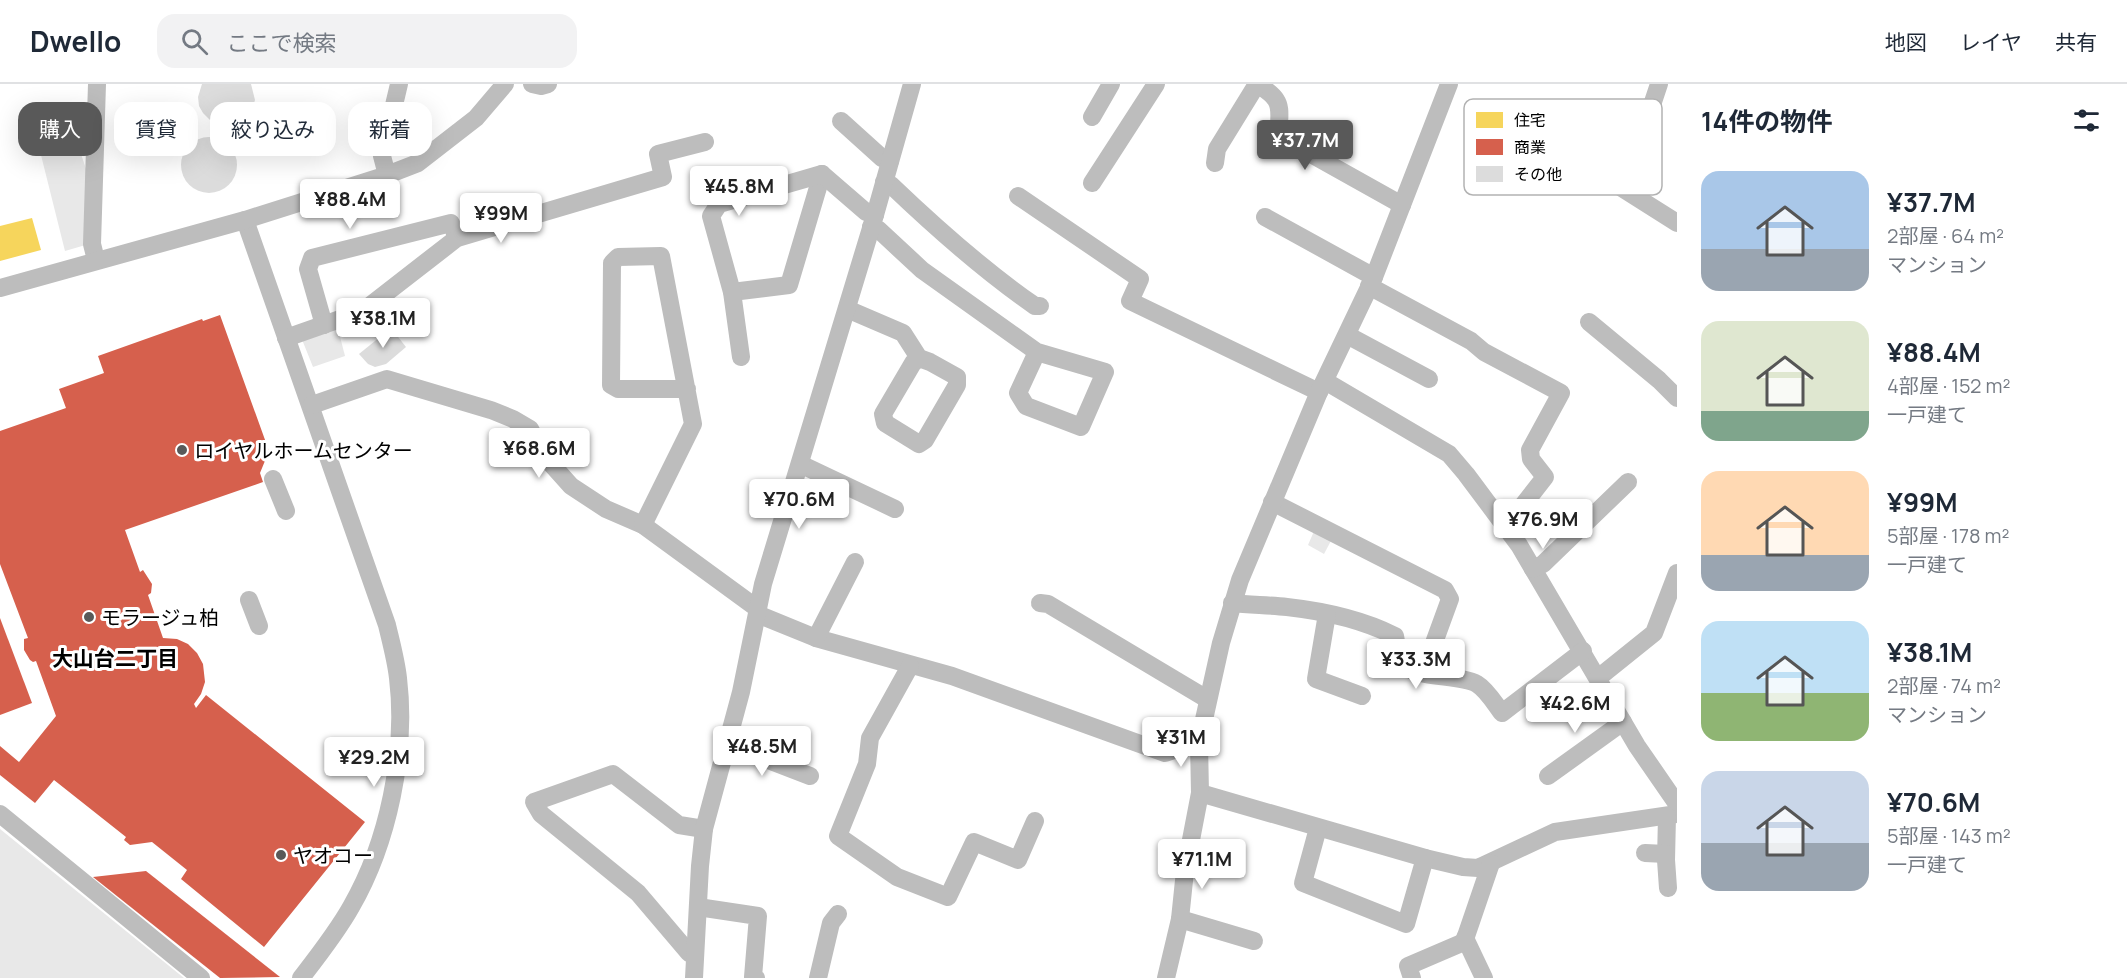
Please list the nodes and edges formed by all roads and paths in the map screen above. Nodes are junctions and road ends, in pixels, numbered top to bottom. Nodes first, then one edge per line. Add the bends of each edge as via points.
1 (97, 84) edge
2 (399, 84) edge
3 (505, 84) edge
4 (532, 84) edge
5 (548, 84) edge
6 (912, 84) edge
7 (1112, 84) edge
8 (1156, 84) edge
9 (1257, 84) edge
10 (1449, 84) edge
11 (1659, 84) edge
12 (1654, 99) edge
13 (1092, 117) dead end
14 (841, 121) dead end
15 (705, 142) dead end
16 (890, 161) junction
17 (1215, 163) dead end
18 (822, 174) junction
19 (387, 175) junction
20 (884, 182) junction
21 (1092, 183) dead end
22 (1633, 195) edge
23 (1018, 196) dead end
24 (1402, 205) junction
25 (1265, 217) dead end
26 (245, 220) junction
27 (873, 221) junction
28 (1677, 223) edge
29 (457, 238) junction
30 (96, 260) junction
31 (1371, 282) junction
32 (0, 288) edge
33 (732, 292) junction
34 (1040, 306) dead end
35 (847, 309) junction
36 (1589, 322) dead end
37 (324, 325) junction
38 (1347, 335) junction
39 (286, 338) junction
40 (1036, 352) junction
41 (741, 357) dead end
42 (919, 358) junction
43 (1429, 379) dead end
44 (1322, 386) junction
45 (687, 389) junction
46 (1677, 398) edge
47 (312, 405) junction
48 (800, 464) junction
49 (273, 479) dead end
50 (1628, 482) dead end
51 (1272, 502) junction
52 (895, 510) dead end
53 (286, 511) dead end
54 (643, 525) junction
55 (1506, 527) junction
56 (855, 562) dead end
57 (1533, 569) junction
58 (1675, 582) edge
59 (249, 600) dead end
60 (1040, 603) dead end
61 (1232, 603) junction
62 (758, 612) junction
63 (1327, 614) junction
64 (260, 626) dead end
65 (816, 638) junction
66 (1582, 651) junction
67 (910, 666) junction
68 (1423, 673) junction
69 (1598, 678) junction
70 (1362, 696) dead end
71 (1207, 699) junction
72 (1623, 722) junction
73 (1199, 742) junction
74 (726, 744) junction
75 (1165, 753) junction
76 (1199, 765) junction
77 (810, 776) dead end
78 (1548, 776) dead end
79 (1200, 793) junction
80 (1674, 811) edge
81 (0, 814) edge
82 (1035, 821) dead end
83 (1318, 828) junction
84 (704, 829) junction
85 (1645, 853) dead end
86 (1666, 854) junction
87 (1425, 858) junction
88 (1491, 863) junction
89 (1668, 888) dead end
90 (698, 907) junction
91 (838, 915) dead end
92 (1180, 919) junction
93 (1465, 938) junction
94 (1254, 941) dead end
95 (695, 954) junction
96 (201, 978) edge
97 (301, 978) edge
98 (694, 978) edge
99 (756, 978) edge
100 (818, 978) edge
101 (1166, 978) edge
102 (1412, 978) edge
103 (1484, 978) edge

1 - 30 street via 92,244
2 - 19 street via 382,156
3 - 19 street via 476,118 418,163
4 - 5 street
6 - 16 street
7 - 13 street
8 - 21 street
9 - 17 street via 1217,149
9 - 24 street via 1275,99 1284,139
10 - 24 street
11 - 12 street
14 - 16 street
15 - 29 street via 658,154 663,177
16 - 20 street
18 - 27 street
18 - 33 street via 789,285
18 - 33 street via 719,204 711,216
19 - 26 street
20 - 27 street
20 - 34 street via 1000,281
22 - 28 street
23 - 44 street via 1140,279 1130,301
24 - 31 street
25 - 31 street
26 - 30 street
26 - 39 street
27 - 35 street
27 - 40 street via 922,270
29 - 37 street via 363,311
29 - 37 street via 451,222 312,258 308,269
30 - 32 street
31 - 38 street
31 - 55 street via 1472,341 1484,352 1561,393 1530,450 1531,459 1545,477
33 - 41 street
35 - 42 street via 903,333
35 - 48 street
36 - 46 street
37 - 39 street
38 - 43 street
38 - 44 street
39 - 47 street
40 - 40 street via 1105,372 1081,427 1026,406 1018,393
42 - 42 street via 957,377 957,385 919,444 885,423 883,414
44 - 51 street
44 - 55 street via 1449,454
45 - 45 street via 661,256 618,257 612,263 611,385
45 - 54 street via 693,424
47 - 54 street via 387,379 491,410 530,429 545,457 571,486 606,509
47 - 97 street via 387,625 398,679 399,724 387,818 372,865 351,909
48 - 52 street
48 - 62 street
49 - 53 street
50 - 57 street
51 - 61 street
51 - 68 street via 1445,590 1450,599
54 - 62 street
55 - 57 street
56 - 65 street
57 - 66 street
58 - 69 street via 1654,633
59 - 64 street
60 - 71 street via 1048,604
61 - 63 street
61 - 71 street
62 - 65 street
62 - 74 street
63 - 68 street via 1395,636 1400,662 1405,668
63 - 70 street via 1316,679
65 - 67 street
66 - 68 street via 1502,713 1478,685 1458,677
66 - 69 street
67 - 75 street via 982,686
67 - 82 street via 870,738 867,764 838,836 897,877 948,897 974,842 1018,860
69 - 72 street
71 - 73 street
72 - 78 street
72 - 80 street
73 - 75 street
73 - 76 street
74 - 77 street
74 - 84 street
75 - 76 street
76 - 79 street
79 - 83 street
79 - 92 street
80 - 86 street
80 - 88 street via 1555,832
81 - 96 street
83 - 87 street
83 - 87 street via 1303,883 1406,924
84 - 90 street
84 - 95 street via 679,825 613,774 534,802 541,814 638,893 689,953
85 - 86 street
86 - 89 street
87 - 88 street via 1463,867 1478,868
88 - 93 street
90 - 95 street
90 - 99 street via 758,916 753,977
91 - 100 street via 831,923
92 - 94 street
92 - 101 street
93 - 102 street via 1464,942 1408,966
93 - 103 street
95 - 98 street

